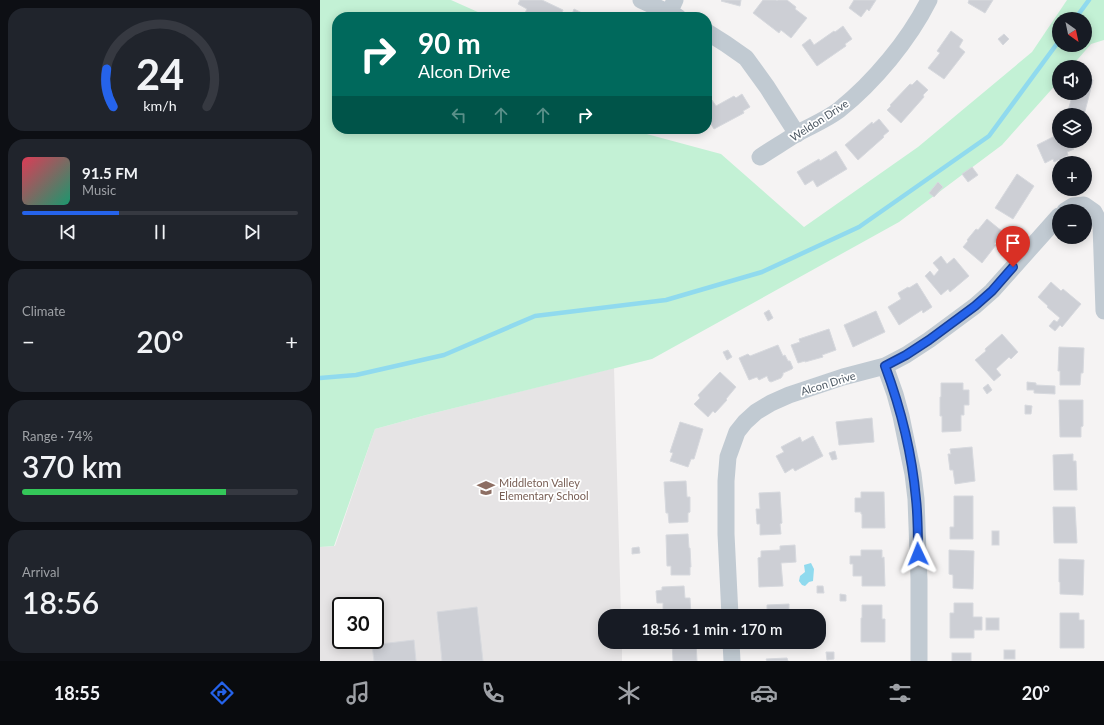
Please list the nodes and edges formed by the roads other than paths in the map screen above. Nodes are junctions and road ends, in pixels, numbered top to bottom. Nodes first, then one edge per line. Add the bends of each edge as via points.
1 (641, 0) edge
2 (930, 0) edge
3 (674, 10) edge
4 (712, 35) edge
5 (797, 134) junction
6 (760, 157) dead end
7 (1092, 211) edge
8 (1052, 224) edge
9 (1104, 311) edge
10 (885, 366) junction
11 (730, 609) edge
12 (731, 649) edge
13 (732, 661) edge
14 (919, 661) edge

1 - 3 street
2 - 5 street, Weldon Drive via 908,35 870,82 838,110
4 - 5 street via 746,58
5 - 6 street, Weldon Drive
7 - 9 street via 1101,225
8 - 10 street, Alcon Drive via 992,291 975,306 929,340
10 - 11 street, Alcon Drive via 843,377 771,403 756,412 737,432 728,457 726,481
10 - 14 street via 901,416 916,499
12 - 13 street

